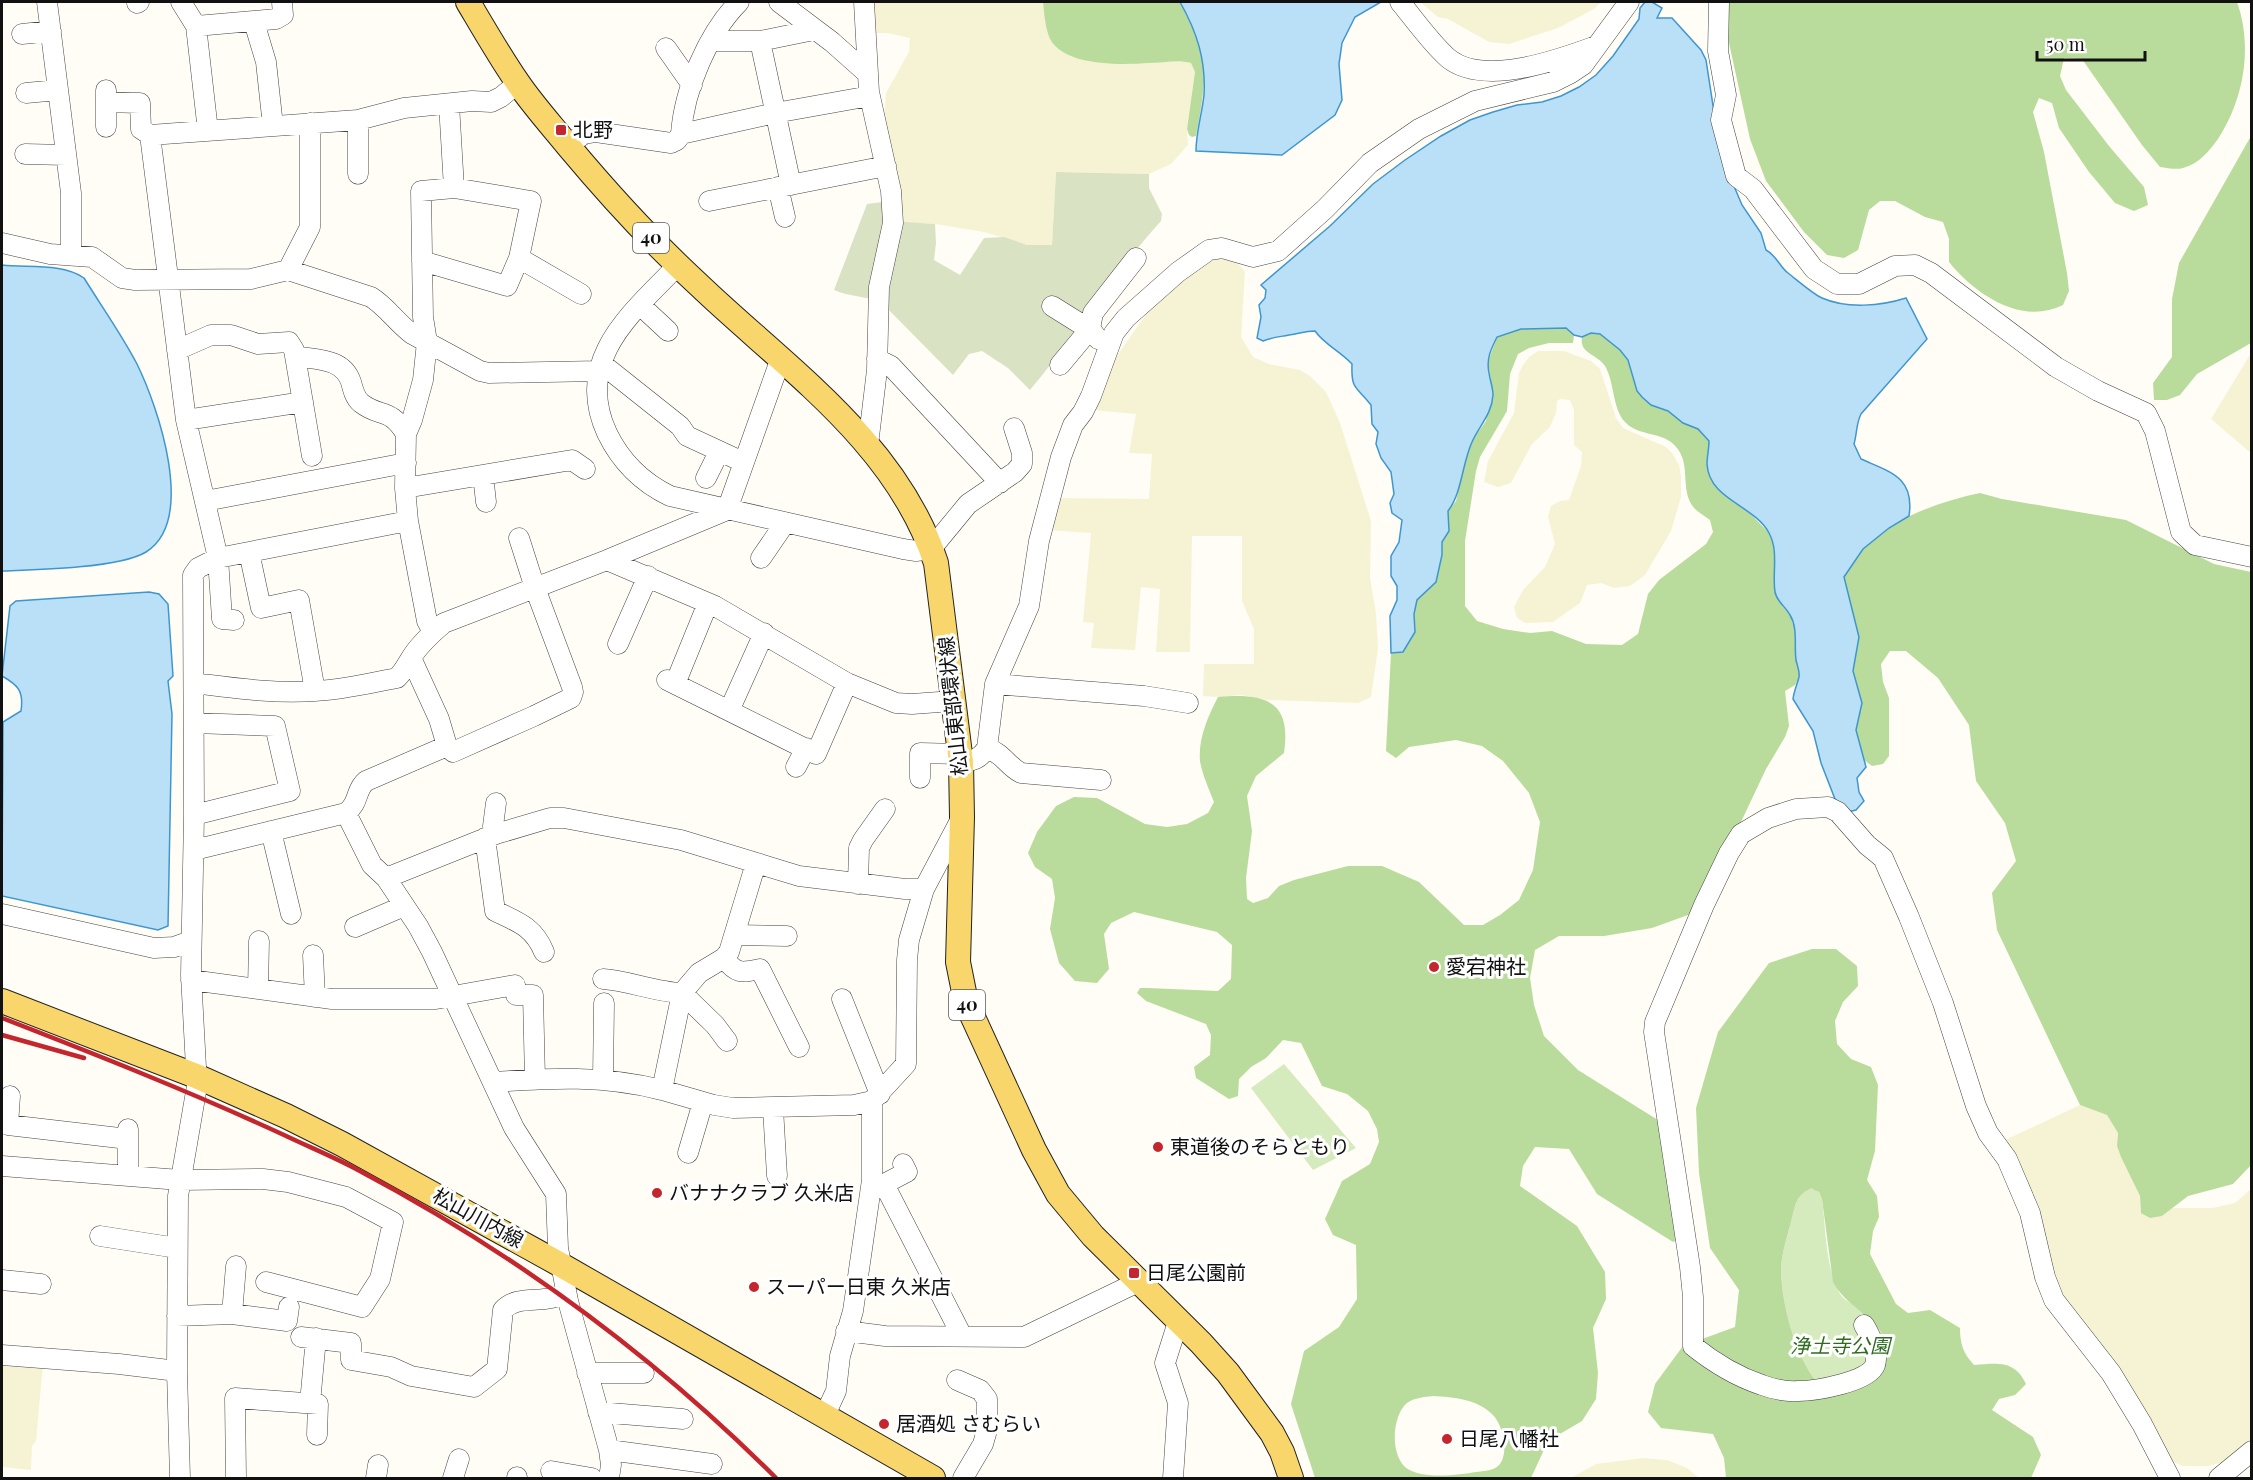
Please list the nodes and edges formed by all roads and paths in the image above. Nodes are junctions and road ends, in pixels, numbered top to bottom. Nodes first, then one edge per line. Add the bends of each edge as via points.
1 (47, 2) edge
2 (181, 2) edge
3 (282, 2) edge
4 (468, 2) edge
5 (779, 2) edge
6 (864, 2) edge
7 (1400, 2) edge
8 (1629, 2) edge
9 (1719, 2) edge
10 (734, 4) edge
11 (254, 22) junction
12 (196, 26) junction
13 (814, 30) junction
14 (51, 31) junction
15 (22, 34) dead end
16 (711, 41) junction
17 (760, 41) junction
18 (1596, 46) junction
19 (666, 48) dead end
20 (868, 74) junction
21 (518, 83) junction
22 (692, 85) junction
23 (58, 90) junction
24 (26, 93) dead end
25 (870, 96) junction
26 (449, 104) junction
27 (775, 113) junction
28 (358, 120) junction
29 (310, 123) junction
30 (273, 126) junction
31 (106, 127) dead end
32 (208, 131) junction
33 (681, 134) junction
34 (150, 135) junction
35 (568, 145) junction
36 (25, 154) dead end
37 (66, 155) junction
38 (886, 166) junction
39 (358, 174) dead end
40 (784, 186) junction
41 (454, 188) junction
42 (709, 201) dead end
43 (785, 217) dead end
44 (2, 243) edge
45 (71, 255) junction
46 (519, 258) junction
47 (1136, 258) dead end
48 (422, 261) junction
49 (678, 265) junction
50 (288, 270) junction
51 (168, 280) junction
52 (580, 294) dead end
53 (640, 305) junction
54 (1052, 306) dead end
55 (1090, 329) junction
56 (668, 331) dead end
57 (428, 342) junction
58 (177, 350) junction
59 (1108, 353) junction
60 (295, 356) junction
61 (781, 358) junction
62 (878, 359) junction
63 (1060, 365) dead end
64 (601, 368) junction
65 (303, 402) junction
66 (186, 420) junction
67 (1014, 428) dead end
68 (406, 434) junction
69 (868, 446) junction
70 (719, 452) junction
71 (312, 456) dead end
72 (743, 462) junction
73 (406, 463) junction
74 (585, 469) dead end
75 (483, 475) junction
76 (706, 478) dead end
77 (1000, 483) junction
78 (405, 488) junction
79 (205, 501) junction
80 (486, 502) dead end
81 (727, 510) junction
82 (408, 521) junction
83 (785, 523) junction
84 (519, 538) dead end
85 (931, 549) junction
86 (249, 552) junction
87 (2252, 556) edge
88 (218, 558) junction
89 (761, 558) dead end
90 (607, 560) junction
91 (648, 576) junction
92 (535, 588) junction
93 (708, 603) junction
94 (234, 620) dead end
95 (433, 632) junction
96 (764, 633) junction
97 (618, 644) dead end
98 (411, 658) junction
99 (194, 683) junction
100 (847, 683) junction
101 (995, 684) junction
102 (315, 691) junction
103 (953, 700) junction
104 (1188, 703) dead end
105 (729, 711) junction
106 (195, 723) junction
107 (447, 746) junction
108 (806, 748) junction
109 (987, 748) junction
110 (960, 758) junction
111 (796, 766) dead end
112 (920, 778) dead end
113 (1101, 780) dead end
114 (496, 803) dead end
115 (885, 809) dead end
116 (346, 813) junction
117 (194, 815) junction
118 (962, 817) junction
119 (271, 831) junction
120 (490, 836) junction
121 (194, 850) junction
122 (756, 863) junction
123 (386, 878) junction
124 (858, 884) junction
125 (924, 889) junction
126 (404, 906) junction
127 (2, 914) edge
128 (291, 914) dead end
129 (355, 927) dead end
130 (734, 935) junction
131 (787, 936) dead end
132 (191, 941) junction
133 (259, 941) dead end
134 (544, 952) dead end
135 (313, 955) dead end
136 (724, 958) junction
137 (603, 979) dead end
138 (191, 980) junction
139 (258, 989) junction
140 (682, 993) junction
141 (315, 997) junction
142 (454, 997) junction
143 (842, 999) dead end
144 (2, 1001) edge
145 (604, 1003) dead end
146 (727, 1041) dead end
147 (799, 1047) dead end
148 (196, 1076) junction
149 (535, 1079) junction
150 (603, 1079) junction
151 (493, 1082) junction
152 (663, 1090) junction
153 (10, 1096) dead end
154 (876, 1098) junction
155 (703, 1102) junction
156 (773, 1108) junction
157 (688, 1153) dead end
158 (903, 1164) dead end
159 (2, 1166) edge
160 (128, 1176) junction
161 (777, 1176) dead end
162 (180, 1180) junction
163 (878, 1185) junction
164 (100, 1236) dead end
165 (177, 1248) junction
166 (561, 1265) junction
167 (236, 1266) dead end
168 (2, 1280) edge
169 (266, 1281) dead end
170 (1138, 1282) junction
171 (41, 1284) dead end
172 (566, 1291) junction
173 (289, 1307) dead end
174 (232, 1314) junction
175 (177, 1316) junction
176 (1178, 1322) junction
177 (1864, 1325) dead end
178 (846, 1331) junction
179 (962, 1336) junction
180 (2, 1355) edge
181 (177, 1371) junction
182 (587, 1373) junction
183 (644, 1373) dead end
184 (957, 1380) dead end
185 (310, 1403) junction
186 (598, 1412) junction
187 (824, 1417) junction
188 (683, 1419) dead end
189 (317, 1435) dead end
190 (609, 1450) junction
191 (2252, 1451) edge
192 (459, 1459) dead end
193 (712, 1464) dead end
194 (551, 1471) dead end
195 (180, 1479) edge
196 (236, 1479) edge
197 (453, 1479) edge
198 (592, 1479) edge
199 (609, 1479) edge
200 (933, 1479) edge
201 (963, 1479) edge
202 (1173, 1479) edge
203 (1291, 1479) edge
204 (2170, 1479) edge
205 (2220, 1479) edge

1 - 14 street
2 - 12 street
3 - 11 street via 283,15
4 - 21 main road, 松山東部環状線 / 40
5 - 13 street
6 - 20 street
7 - 18 street via 1449,58 1473,69 1488,71 1554,61
8 - 18 street
9 - 87 street via 1718,51 1726,95 1721,120 1736,176 1753,189 1814,269 1837,284 1859,284 1895,266 1915,265 2056,368 2146,413 2155,430 2181,532 2195,545
10 - 16 street
11 - 12 street
11 - 30 street via 266,62
12 - 32 street
13 - 17 street
13 - 20 street
14 - 15 street
14 - 23 street
16 - 17 street
16 - 22 street
17 - 27 street
18 - 59 street via 1583,65 1553,82 1475,101 1393,146 1278,251 1253,257 1222,248 1195,258 1126,318 1114,333
19 - 22 street
20 - 25 street
21 - 26 street via 491,102
21 - 35 main road, 松山東部環状線 / 40
22 - 33 street
23 - 24 street
23 - 37 street
25 - 27 street
25 - 38 street
26 - 28 street via 404,108
26 - 41 street
27 - 33 street
27 - 40 street
28 - 29 street
28 - 39 street
29 - 30 street
29 - 50 street via 310,227
30 - 32 street
31 - 34 street via 106,96 140,103 141,129
32 - 34 street
33 - 35 street via 671,143 662,143 596,132 584,134
34 - 51 street
35 - 49 main road, 松山東部環状線 / 40
36 - 37 street
37 - 45 street
38 - 40 street
38 - 62 street via 894,223 879,287
40 - 42 street
40 - 43 street
41 - 46 street via 531,201
41 - 48 street via 422,191
44 - 45 street
45 - 51 street via 92,256 122,278
46 - 48 street via 507,286
46 - 52 street
47 - 55 street via 1093,313
48 - 57 street via 423,317
49 - 53 street
49 - 61 main road, 松山東部環状線 / 40
50 - 51 street via 251,279
50 - 57 street via 371,297 405,329
51 - 58 street
53 - 56 street
53 - 64 street via 611,340
54 - 55 street
55 - 59 street
55 - 63 street
57 - 64 street via 489,373
57 - 68 street via 423,380
58 - 60 street via 211,336 231,334 258,344 289,342
58 - 66 street
59 - 101 street via 1061,457 1039,542 1029,606
60 - 65 street
60 - 68 street via 342,367 358,400 391,415
61 - 69 main road, 松山東部環状線 / 40
61 - 72 street
62 - 69 street
62 - 77 street via 891,366
64 - 70 street via 680,426 687,436
64 - 81 street via 597,403 603,424 622,459 638,477 670,496
65 - 66 street
65 - 71 street
66 - 79 street
67 - 77 street via 1022,464
68 - 73 street
69 - 85 main road, 松山東部環状線 / 40 via 909,502
70 - 72 street
70 - 76 street
72 - 81 street
73 - 78 street
73 - 79 street
74 - 75 street via 572,460
75 - 78 street
75 - 80 street
77 - 85 street via 968,504
78 - 82 street
79 - 88 street
81 - 83 street
81 - 90 street
82 - 86 street
82 - 95 street via 427,621
83 - 85 street via 903,549
83 - 89 street
84 - 92 street
85 - 103 main road, 松山東部環状線 / 40 via 940,585
86 - 88 street
86 - 102 street via 261,608 299,600
88 - 94 street via 222,619
88 - 99 street via 193,575
90 - 91 street
90 - 92 street
91 - 93 street
91 - 97 street
92 - 95 street via 444,623
92 - 107 street via 572,687 570,698 453,752
93 - 96 street
93 - 105 street via 671,682
95 - 98 street
96 - 100 street
96 - 105 street
98 - 102 street via 397,678
98 - 107 street
99 - 102 street via 272,692
99 - 106 street
100 - 103 street via 896,703
100 - 108 street via 816,753
101 - 104 street
101 - 109 street
103 - 110 main road, 松山東部環状線 / 40
105 - 108 street
106 - 117 street
106 - 117 street via 275,726 291,790
107 - 116 street via 366,781
108 - 111 street
109 - 110 street via 973,761
109 - 113 street via 998,752 1011,768 1021,773
110 - 112 street via 920,753
110 - 118 main road, 松山東部環状線 / 40
114 - 120 street
115 - 124 street via 859,848
116 - 119 street
116 - 123 street via 372,865
117 - 121 street
118 - 125 street
118 - 170 main road, 松山東部環状線 / 40 via 958,962 966,1002 1058,1194
119 - 121 street
119 - 128 street
120 - 122 street via 550,818 579,819 681,840
120 - 123 street
120 - 134 street via 495,911 524,925 538,938
121 - 132 street
122 - 124 street via 799,876
122 - 130 street
123 - 126 street
124 - 125 street
125 - 154 street via 909,940 906,1064
126 - 129 street
126 - 142 street
127 - 132 street via 154,948
130 - 131 street
130 - 136 street
132 - 138 street
133 - 139 street
135 - 141 street
136 - 140 street via 699,973
136 - 147 street via 732,969 760,969
137 - 140 street
138 - 139 street
138 - 148 street
139 - 141 street
140 - 146 street
140 - 152 street
141 - 142 street
142 - 149 street via 515,985 516,995 533,995
142 - 151 street
143 - 154 street
144 - 148 main road, 松山川内線
145 - 150 street
148 - 162 street
148 - 166 main road, 松山川内線 via 342,1144
149 - 150 street
149 - 151 street
150 - 152 street
151 - 166 street via 514,1128 556,1194
152 - 155 street
153 - 160 street via 8,1125 128,1134
154 - 156 street via 854,1105
154 - 163 street
155 - 156 street via 733,1108
155 - 157 street
156 - 161 street
158 - 163 street via 907,1172
159 - 160 street
160 - 162 street
162 - 165 street
162 - 169 street via 288,1182 346,1197 393,1222 380,1279 362,1307
163 - 178 street
163 - 179 street
164 - 165 street
165 - 175 street
166 - 172 street
166 - 187 main road, 松山川内線
167 - 174 street
168 - 171 street
170 - 176 main road, 松山東部環状線 / 40
170 - 179 street via 1024,1337
172 - 182 street
172 - 185 street via 553,1298 517,1301 503,1310 497,1369 474,1387 351,1360 351,1343 308,1338
173 - 174 street via 288,1321
174 - 175 street
175 - 181 street
176 - 202 street via 1165,1363 1178,1403
176 - 203 main road, 松山東部環状線 / 40 via 1201,1343 1254,1407 1277,1443
177 - 204 street via 1876,1356 1869,1373 1856,1380 1799,1392 1762,1386 1693,1346 1690,1267 1654,1032 1704,905 1741,834 1768,818 1817,806 1838,812 1883,858 1943,1003 1976,1106 1988,1133 2007,1159 2030,1213 2054,1300 2111,1373
178 - 179 street via 885,1336
178 - 187 street via 836,1391
180 - 181 street
181 - 195 street
182 - 183 street
182 - 186 street
184 - 201 street via 980,1390 988,1406 984,1444
185 - 189 street via 318,1404
185 - 196 street via 235,1398
186 - 188 street
186 - 190 street
187 - 200 main road, 松山川内線
190 - 193 street
190 - 199 street
191 - 205 street
192 - 197 street
194 - 198 street

